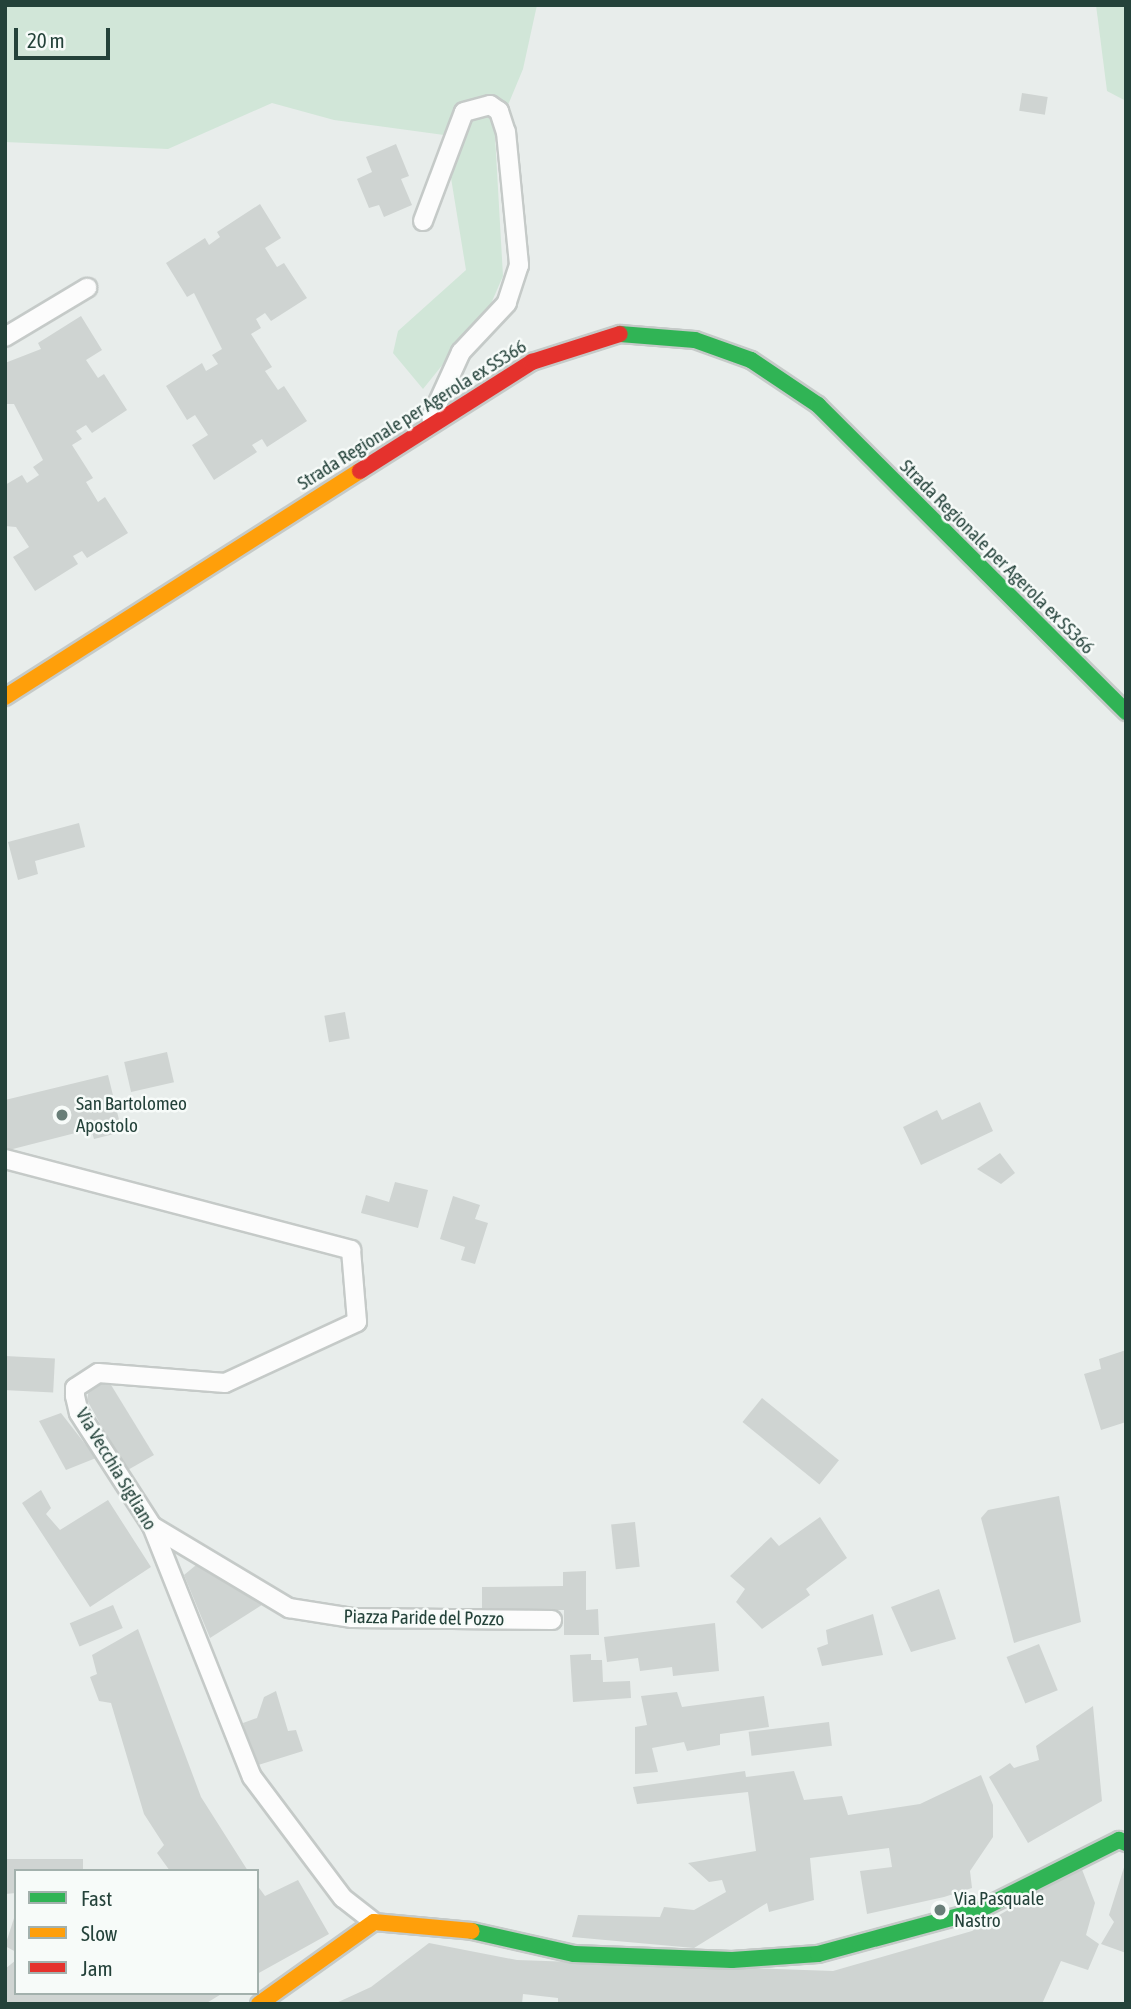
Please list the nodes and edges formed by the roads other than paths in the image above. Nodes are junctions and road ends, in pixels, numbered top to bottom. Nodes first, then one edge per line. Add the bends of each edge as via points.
1 (423, 222) dead end
2 (87, 288) dead end
3 (5, 337) edge
4 (425, 430) junction
5 (5, 697) edge
6 (1126, 712) edge
7 (5, 1159) edge
8 (152, 1526) junction
9 (552, 1620) dead end
10 (1126, 1843) edge
11 (374, 1922) junction
12 (259, 2004) edge

1 - 4 lane via 464,112 490,105 499,111 506,132 519,265 507,303 461,352
2 - 3 lane
4 - 5 main road, Strada Regionale per Agerola ex SS366
4 - 6 main road, Strada Regionale per Agerola ex SS366 via 532,362 618,334 695,340 751,360 818,405
7 - 8 lane, Via Vecchia Sigliano via 351,1250 357,1322 225,1383 98,1373 75,1388 79,1413
8 - 9 lane, Piazza Paride del Pozzo via 289,1608 352,1618
8 - 11 lane, Via Vecchia Sigliano via 252,1777 343,1898
10 - 11 main road via 1119,1840 977,1911 818,1954 732,1961 574,1954 456,1928
11 - 12 main road

